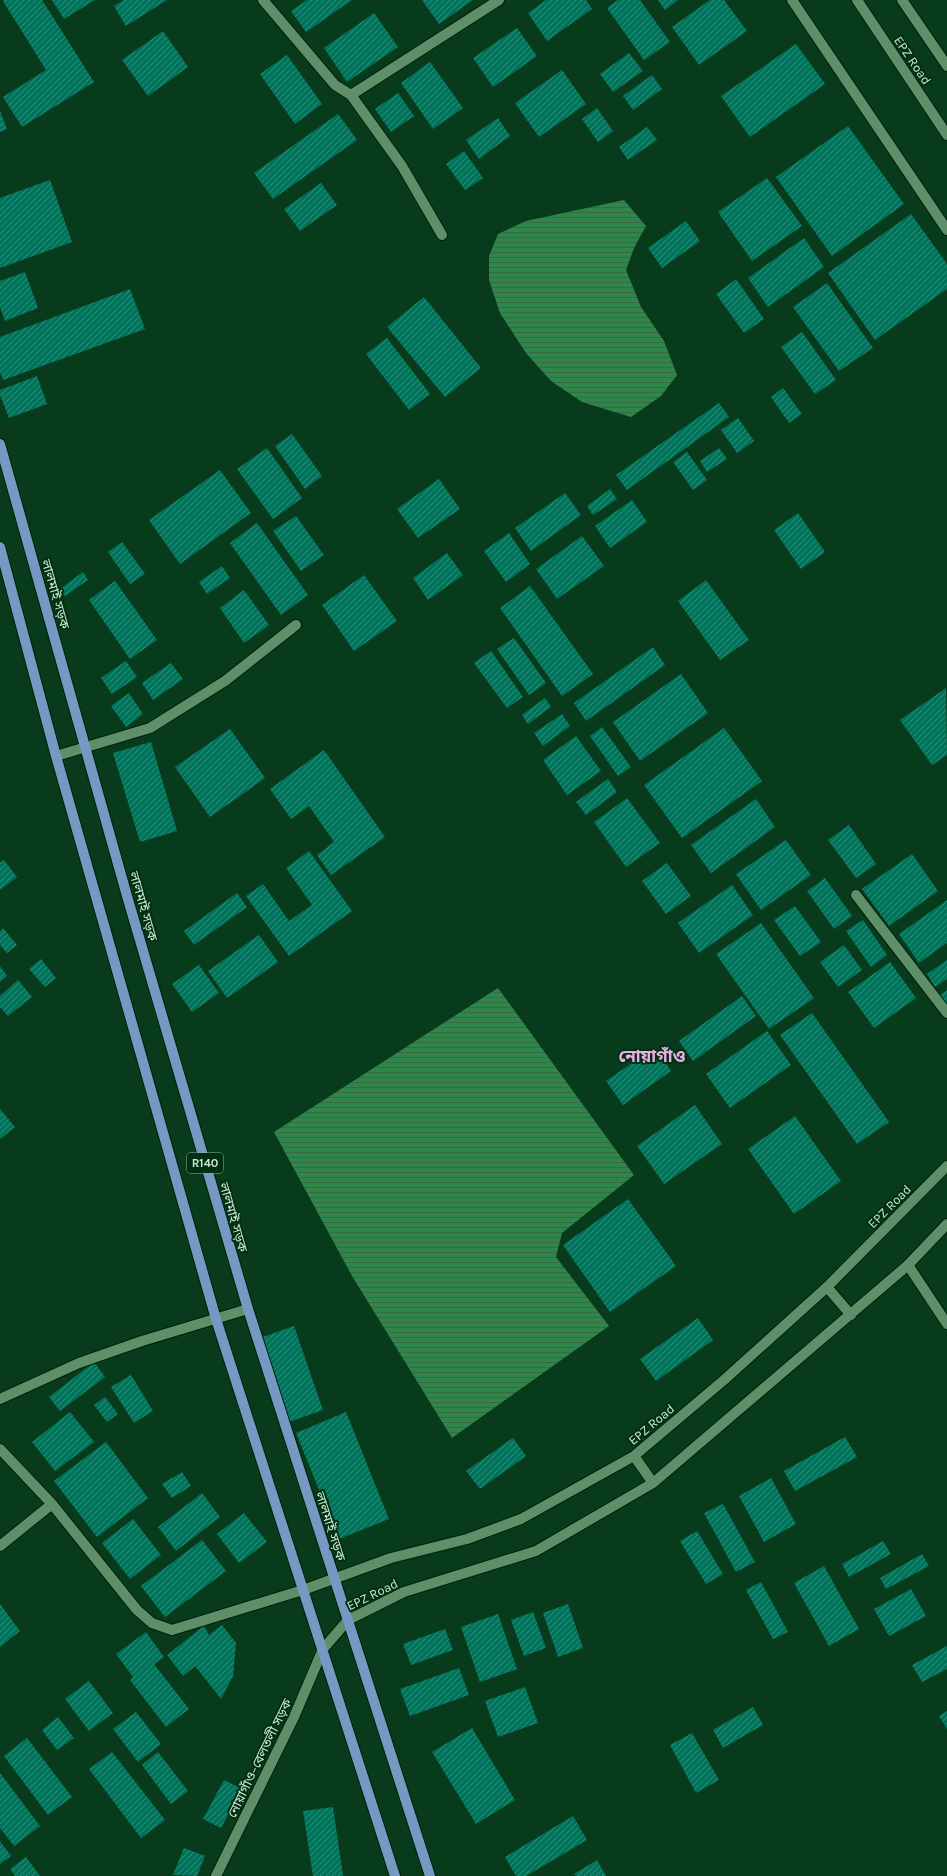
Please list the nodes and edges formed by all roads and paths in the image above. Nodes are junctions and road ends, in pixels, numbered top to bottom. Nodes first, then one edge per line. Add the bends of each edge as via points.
1 (263, 0) edge
2 (499, 0) edge
3 (792, 0) edge
4 (857, 0) edge
5 (902, 0) edge
6 (947, 66) edge
7 (351, 95) junction
8 (947, 135) edge
9 (947, 230) edge
10 (442, 234) dead end
11 (0, 444) edge
12 (4, 469) edge
13 (0, 547) edge
14 (296, 624) dead end
15 (86, 748) junction
16 (56, 756) junction
17 (856, 895) dead end
18 (947, 1013) edge
19 (947, 1166) edge
20 (947, 1224) edge
21 (908, 1265) junction
22 (827, 1287) junction
23 (248, 1309) junction
24 (851, 1315) junction
25 (216, 1319) junction
26 (947, 1324) edge
27 (0, 1399) edge
28 (0, 1449) edge
29 (634, 1456) junction
30 (653, 1483) junction
31 (52, 1504) junction
32 (0, 1546) edge
33 (334, 1578) junction
34 (303, 1590) junction
35 (348, 1620) junction
36 (323, 1649) junction
37 (216, 1876) edge
38 (395, 1876) edge
39 (430, 1876) edge

1 - 7 main road via 335,85
2 - 7 main road
3 - 9 main road
4 - 8 main road, EPZ Road
5 - 6 main road, EPZ Road
7 - 10 main road via 402,166
11 - 12 main road, লালমাই সড়ক / R140
12 - 15 main road, লালমাই সড়ক / R140
13 - 16 main road, R140
14 - 15 main road via 225,681 150,728
15 - 16 main road
15 - 23 main road, লালমাই সড়ক / R140
16 - 25 main road, R140
17 - 18 main road
19 - 22 main road, EPZ Road
20 - 21 main road, EPZ Road
21 - 24 main road, EPZ Road
21 - 26 main road
22 - 24 main road
22 - 29 main road, EPZ Road via 724,1380
23 - 25 main road
23 - 33 main road, লালমাই সড়ক / R140
24 - 30 main road, EPZ Road
25 - 27 main road via 142,1341 79,1364
25 - 34 main road, R140
28 - 31 main road, EPZ Road
29 - 30 main road
29 - 33 main road, EPZ Road via 521,1519 466,1539 391,1558
30 - 35 main road, EPZ Road via 536,1551 404,1592
31 - 32 main road
31 - 34 main road, EPZ Road via 137,1610 152,1623 172,1630
33 - 34 main road, EPZ Road
33 - 35 main road, লালমাই সড়ক / R140
34 - 36 main road, R140
35 - 36 main road, EPZ Road
35 - 39 main road, লালমাই সড়ক / R140
36 - 37 main road, নোয়াগাঁও–বেলতলী সড়ক via 294,1717
36 - 38 main road, R140

